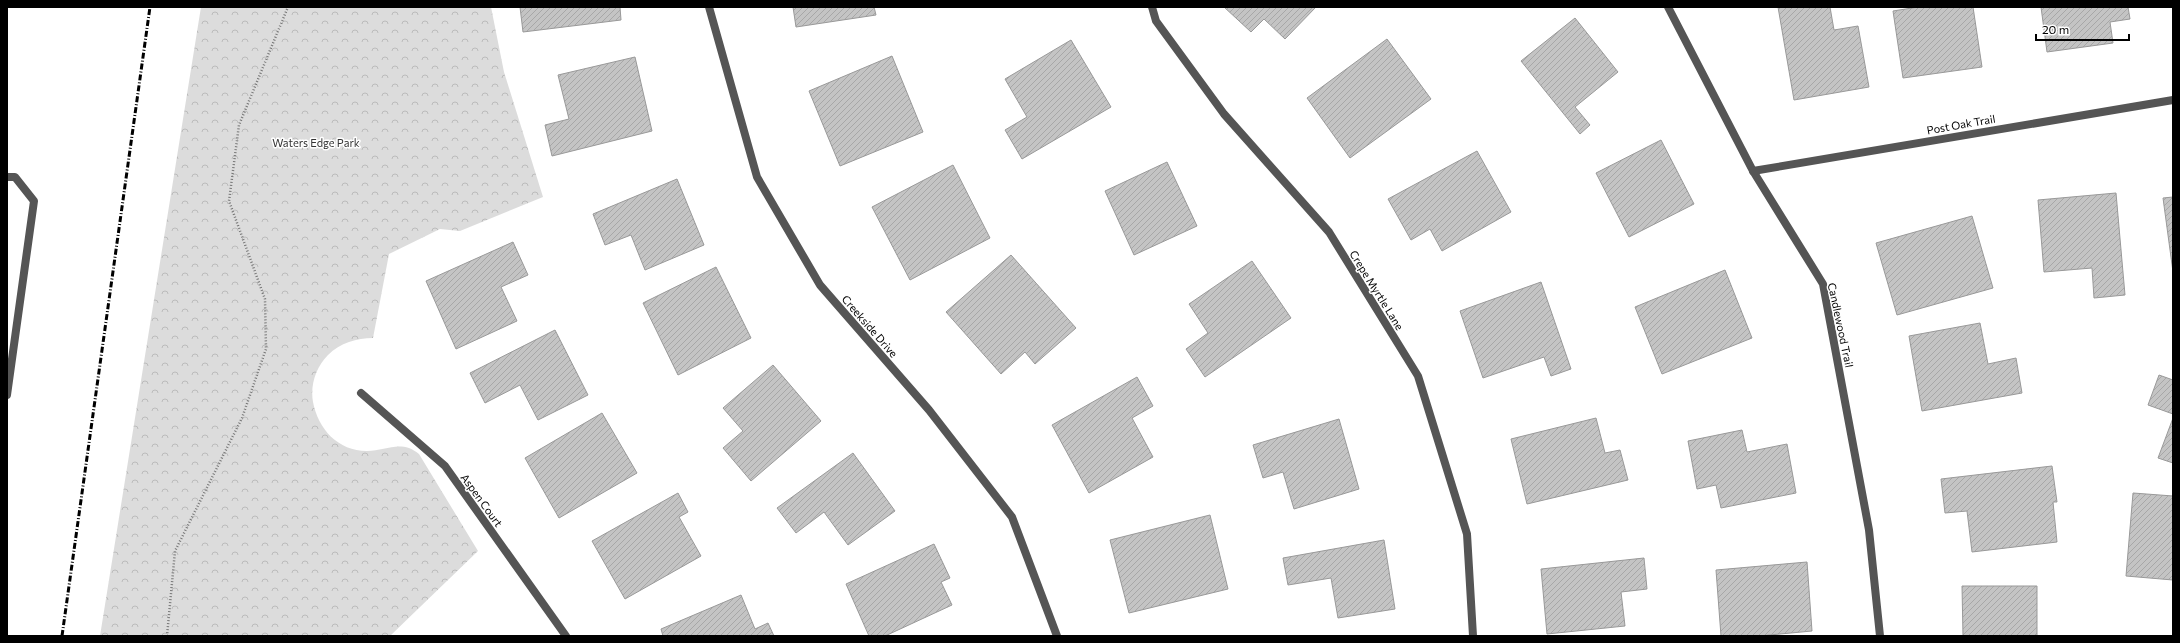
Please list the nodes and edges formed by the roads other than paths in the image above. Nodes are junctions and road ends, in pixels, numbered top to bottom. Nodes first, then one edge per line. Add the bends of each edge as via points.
1 (709, 7) edge
2 (1152, 7) edge
3 (1668, 7) edge
4 (2173, 100) edge
5 (1753, 171) junction
6 (7, 177) edge
7 (362, 394) dead end
8 (7, 395) edge
9 (566, 636) edge
10 (1057, 636) edge
11 (1473, 636) edge
12 (1880, 636) edge

1 - 10 street, Creekside Drive via 757,177 820,285 929,410 1012,517
2 - 11 street, Crepe Myrtle Lane via 1156,21 1224,114 1329,232 1418,376 1467,534
3 - 5 street, Candlewood Trail
4 - 5 street, Post Oak Trail
5 - 12 street, Candlewood Trail via 1823,284 1868,530
6 - 8 street via 15,177 34,201
7 - 9 street, Aspen Court via 445,466

